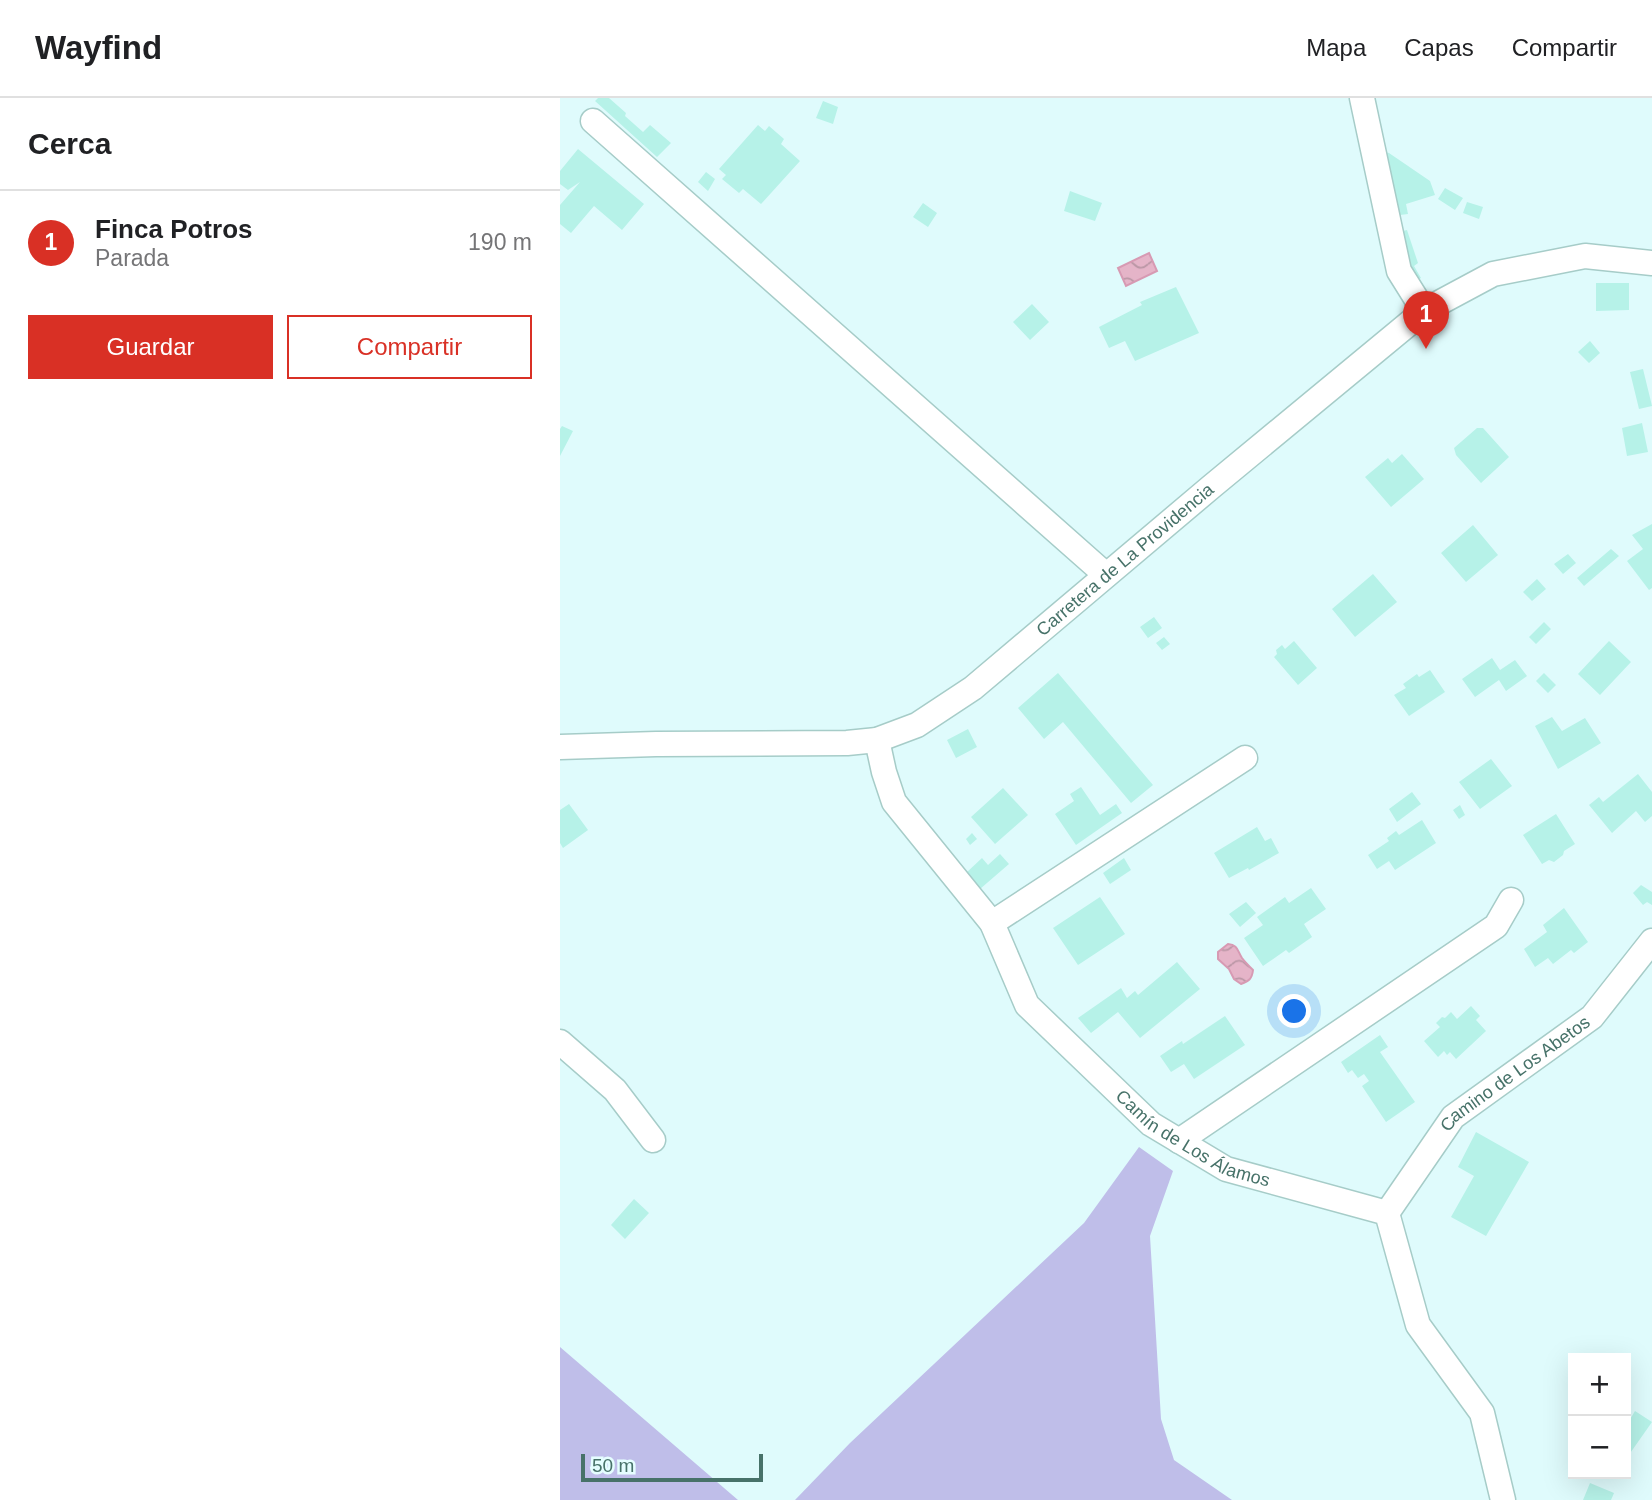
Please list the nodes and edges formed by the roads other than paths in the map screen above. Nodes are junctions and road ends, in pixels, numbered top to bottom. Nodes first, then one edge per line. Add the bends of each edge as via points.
1 (1362, 98) edge
2 (593, 121) dead end
3 (1652, 263) edge
4 (1424, 312) junction
5 (1106, 575) junction
6 (877, 740) junction
7 (560, 747) edge
8 (1245, 758) dead end
9 (1511, 900) dead end
10 (992, 923) junction
11 (1652, 941) edge
12 (560, 1042) edge
13 (653, 1140) dead end
14 (1180, 1141) junction
15 (1387, 1213) junction
16 (1503, 1500) edge

1 - 4 street via 1399,271
2 - 5 street
3 - 4 street, Carretera de La Providencia via 1585,256 1493,274
4 - 5 street, Carretera de La Providencia
5 - 6 street, Carretera de La Providencia via 973,688 917,725
6 - 7 street, Carretera de La Providencia
6 - 10 street, Camín de Los Álamos via 894,802
8 - 10 street
9 - 14 street via 1496,926
10 - 14 street, Camín de Los Álamos via 1027,1005 1151,1124
11 - 15 street, Camino de Los Abetos via 1592,1017 1453,1117
12 - 13 street via 615,1090
14 - 15 street, Camín de Los Álamos via 1226,1169
15 - 16 street via 1418,1325 1482,1413

